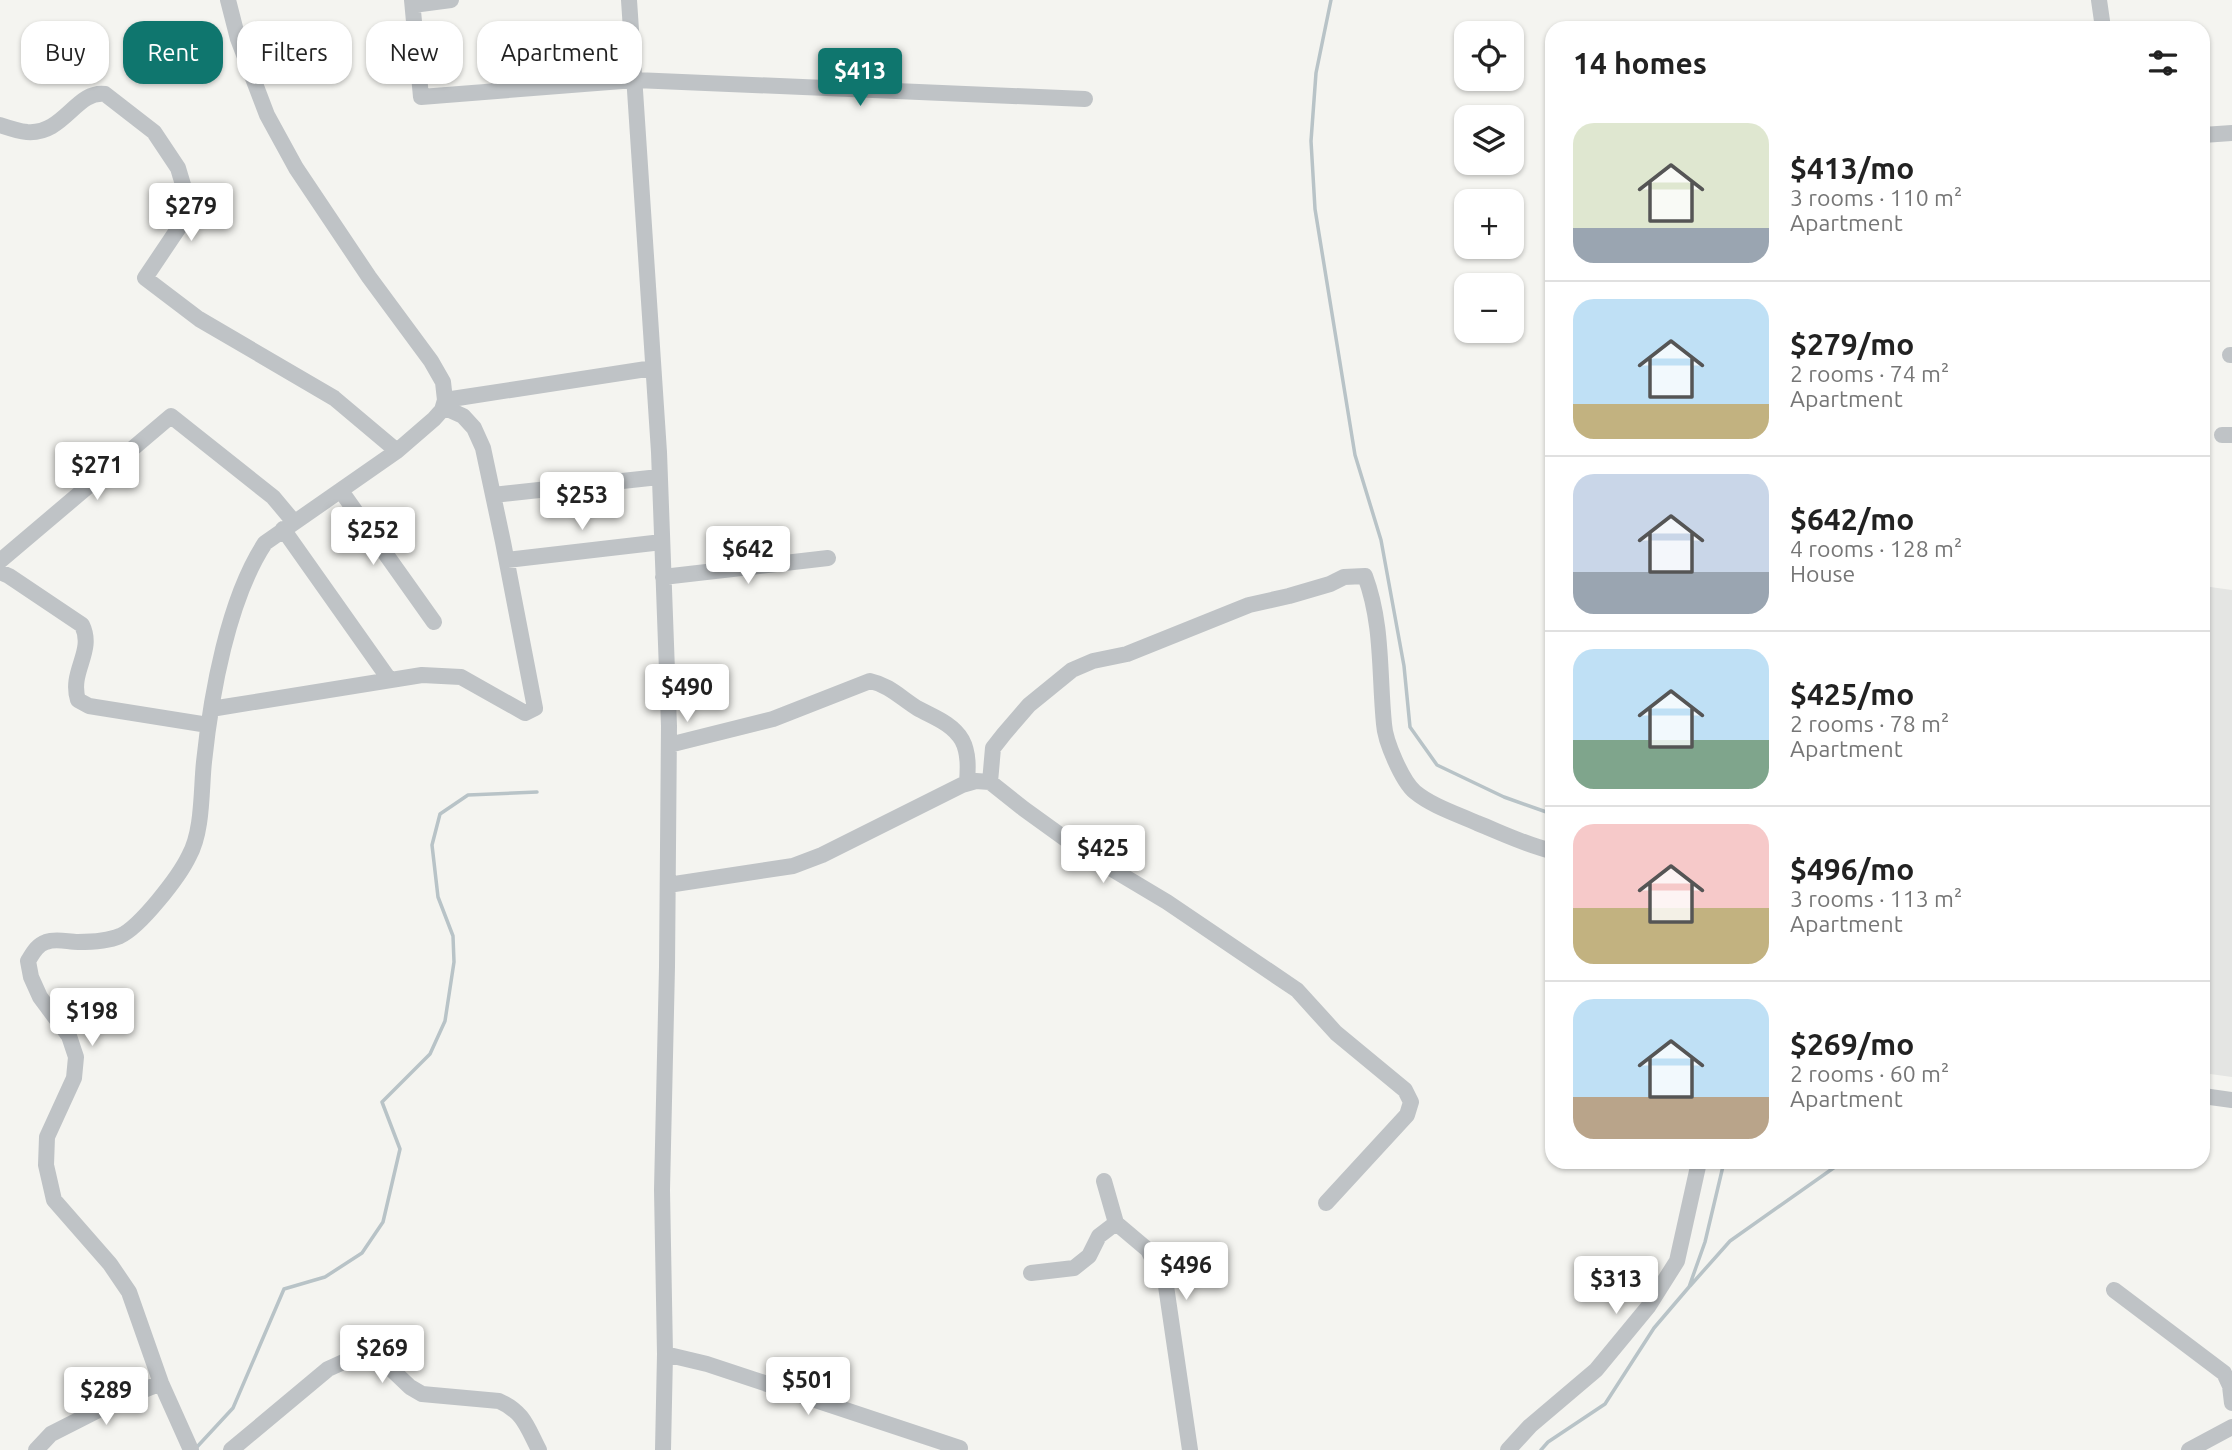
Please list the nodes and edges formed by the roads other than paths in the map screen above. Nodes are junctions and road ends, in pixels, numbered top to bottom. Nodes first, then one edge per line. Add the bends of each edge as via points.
1 (228, 0) edge
2 (451, 0) edge
3 (629, 0) edge
4 (2099, 0) edge
5 (412, 3) edge
6 (631, 21) edge
7 (2101, 21) edge
8 (642, 80) edge
9 (585, 84) edge
10 (635, 84) edge
11 (1086, 99) dead end
12 (0, 125) edge
13 (2232, 133) edge
14 (2210, 135) edge
15 (653, 368) junction
16 (444, 404) junction
17 (397, 451) junction
18 (660, 477) junction
19 (341, 491) junction
20 (493, 495) junction
21 (288, 526) junction
22 (662, 542) junction
23 (828, 558) dead end
24 (506, 559) junction
25 (0, 561) edge
26 (0, 572) edge
27 (663, 577) junction
28 (435, 622) dead end
29 (390, 680) junction
30 (209, 717) junction
31 (669, 745) junction
32 (990, 782) junction
33 (967, 783) junction
34 (1545, 849) edge
35 (668, 885) junction
36 (2210, 1097) edge
37 (2232, 1100) edge
38 (1697, 1169) edge
39 (1104, 1181) dead end
40 (1326, 1203) dead end
41 (1116, 1223) junction
42 (1031, 1273) dead end
43 (2114, 1290) dead end
44 (665, 1354) junction
45 (161, 1383) junction
46 (2232, 1403) edge
47 (2232, 1427) edge
48 (960, 1448) edge
49 (36, 1450) edge
50 (191, 1450) edge
51 (231, 1450) edge
52 (539, 1450) edge
53 (663, 1450) edge
54 (1189, 1450) edge
55 (1508, 1450) edge
56 (2189, 1450) edge

1 - 16 street via 237,39 267,116 296,168 431,361 443,382
2 - 5 street
3 - 6 street
4 - 7 street
5 - 9 street via 421,97
8 - 11 street
10 - 15 street
12 - 17 street via 30,133 48,128 91,94 99,93 154,132 178,168 186,217 145,278 199,320 334,398
13 - 14 street
15 - 16 street
15 - 18 street
16 - 17 street via 434,419
16 - 20 street via 474,428
17 - 19 street
18 - 20 street
18 - 22 street
19 - 21 street
19 - 28 street
20 - 24 street
21 - 25 street via 273,497 171,416
21 - 29 street
21 - 30 street via 265,543 252,562 239,595
22 - 24 street
22 - 27 street
23 - 27 street
24 - 29 street via 535,708 525,713 461,677 422,675
26 - 30 street via 82,625 87,645 76,677 78,700 89,706
27 - 31 street
29 - 30 street
30 - 45 street via 198,832 190,856 155,904 121,936 46,942 28,961 40,997 69,1036 76,1057 74,1079 47,1137 46,1165 54,1200 129,1292
31 - 33 street via 772,719 870,681 884,684 947,723 962,740 968,760
31 - 35 street
32 - 33 street
32 - 34 street via 993,748 1029,705 1072,670 1127,654 1249,605 1344,577 1364,576 1372,594 1381,651 1384,728 1403,775 1414,791 1447,810
32 - 40 street via 1085,853 1297,990 1336,1033 1405,1090 1411,1102 1407,1115
33 - 35 street via 793,866
35 - 44 street via 662,1190
36 - 37 street
38 - 55 street via 1677,1261 1648,1307 1596,1370
39 - 41 street
41 - 42 street via 1099,1236 1090,1256 1074,1268
41 - 54 street via 1149,1250 1167,1286
43 - 46 street via 2224,1373
44 - 48 street
44 - 53 street
45 - 49 street via 51,1434
45 - 50 street
47 - 56 street
51 - 52 street via 328,1369 350,1359 374,1358 422,1394 499,1401 517,1410

